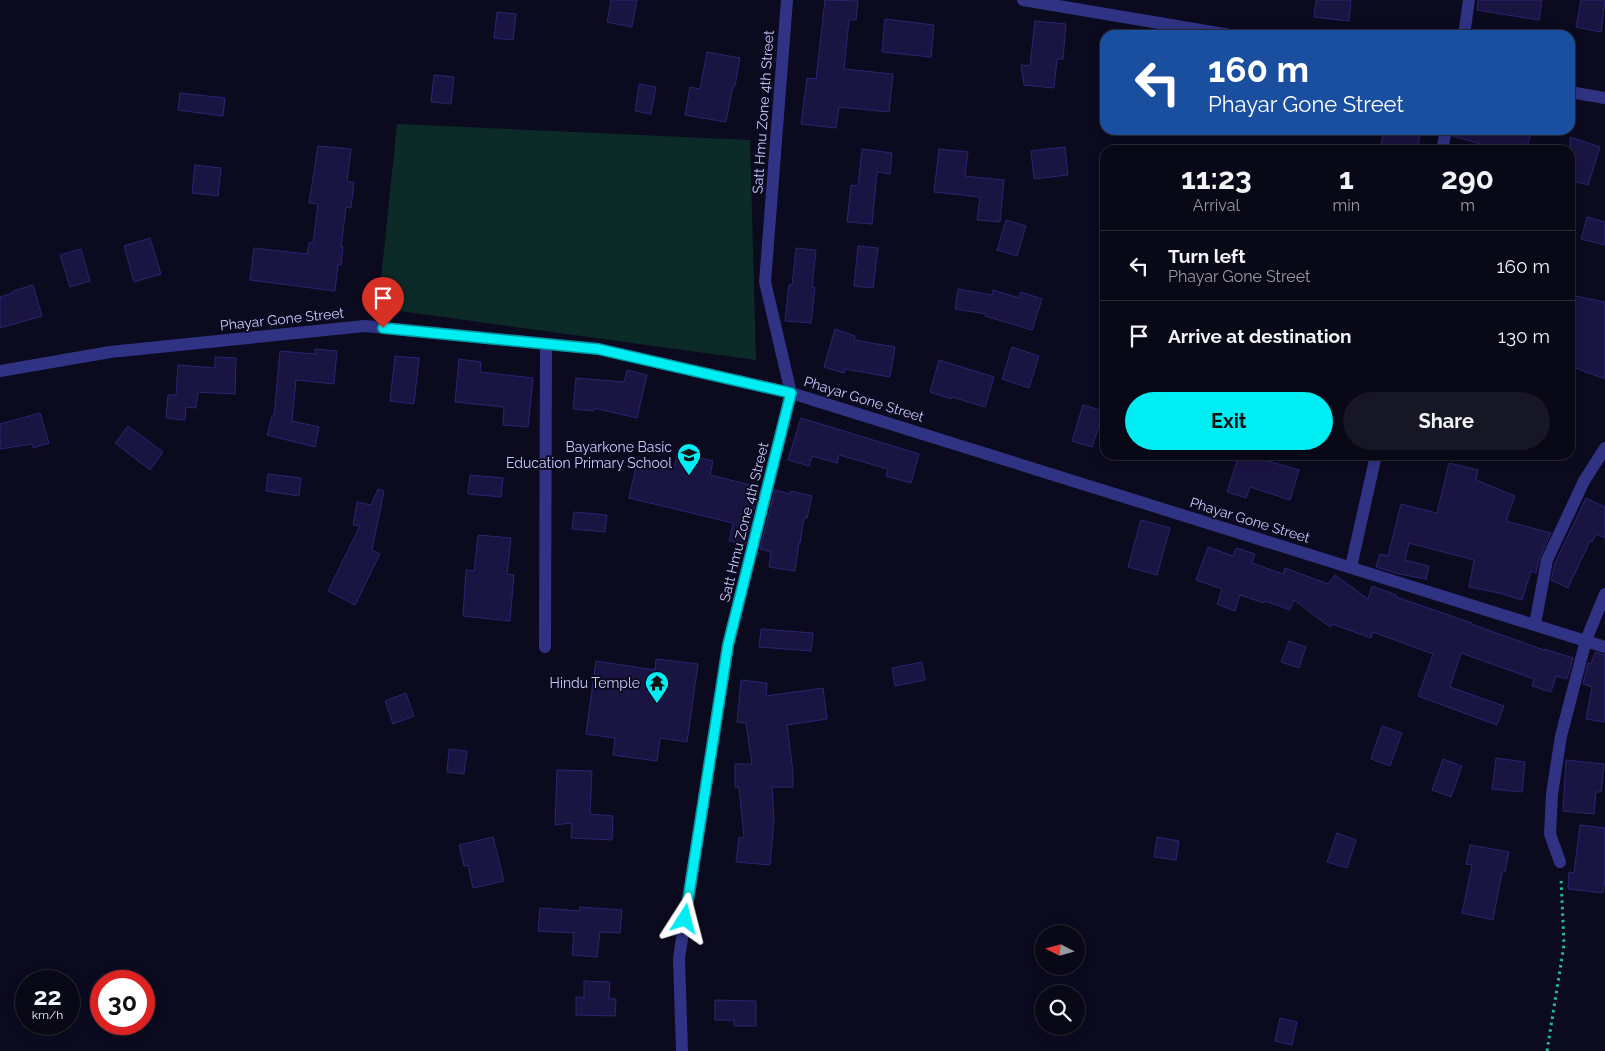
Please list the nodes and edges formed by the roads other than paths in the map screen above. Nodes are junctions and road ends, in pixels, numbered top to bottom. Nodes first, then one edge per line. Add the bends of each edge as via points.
1 (787, 0) edge
2 (1023, 0) edge
3 (1469, 0) edge
4 (1200, 30) edge
5 (1465, 30) edge
6 (1575, 93) edge
7 (1605, 98) edge
8 (546, 344) junction
9 (0, 371) edge
10 (791, 393) junction
11 (1605, 448) edge
12 (1375, 460) edge
13 (1351, 567) junction
14 (1605, 594) edge
15 (1535, 624) junction
16 (1586, 640) junction
17 (1605, 646) edge
18 (545, 647) dead end
19 (1560, 862) road end
20 (682, 1051) edge

1 - 10 street, Satt Hmu Zone 4th Street via 765,282
2 - 4 street
3 - 5 street
6 - 7 street
8 - 9 street, Phayar Gone Street via 365,326 110,352
8 - 10 street, Phayar Gone Street via 598,349
8 - 18 street
10 - 13 street, Phayar Gone Street
10 - 20 street, Satt Hmu Zone 4th Street via 728,645 679,958
11 - 15 street via 1584,481 1547,560
12 - 13 street
13 - 15 street, Phayar Gone Street
14 - 16 street
15 - 16 street, Phayar Gone Street
16 - 17 street, Phayar Gone Street
16 - 19 street via 1561,736 1552,794 1550,834

